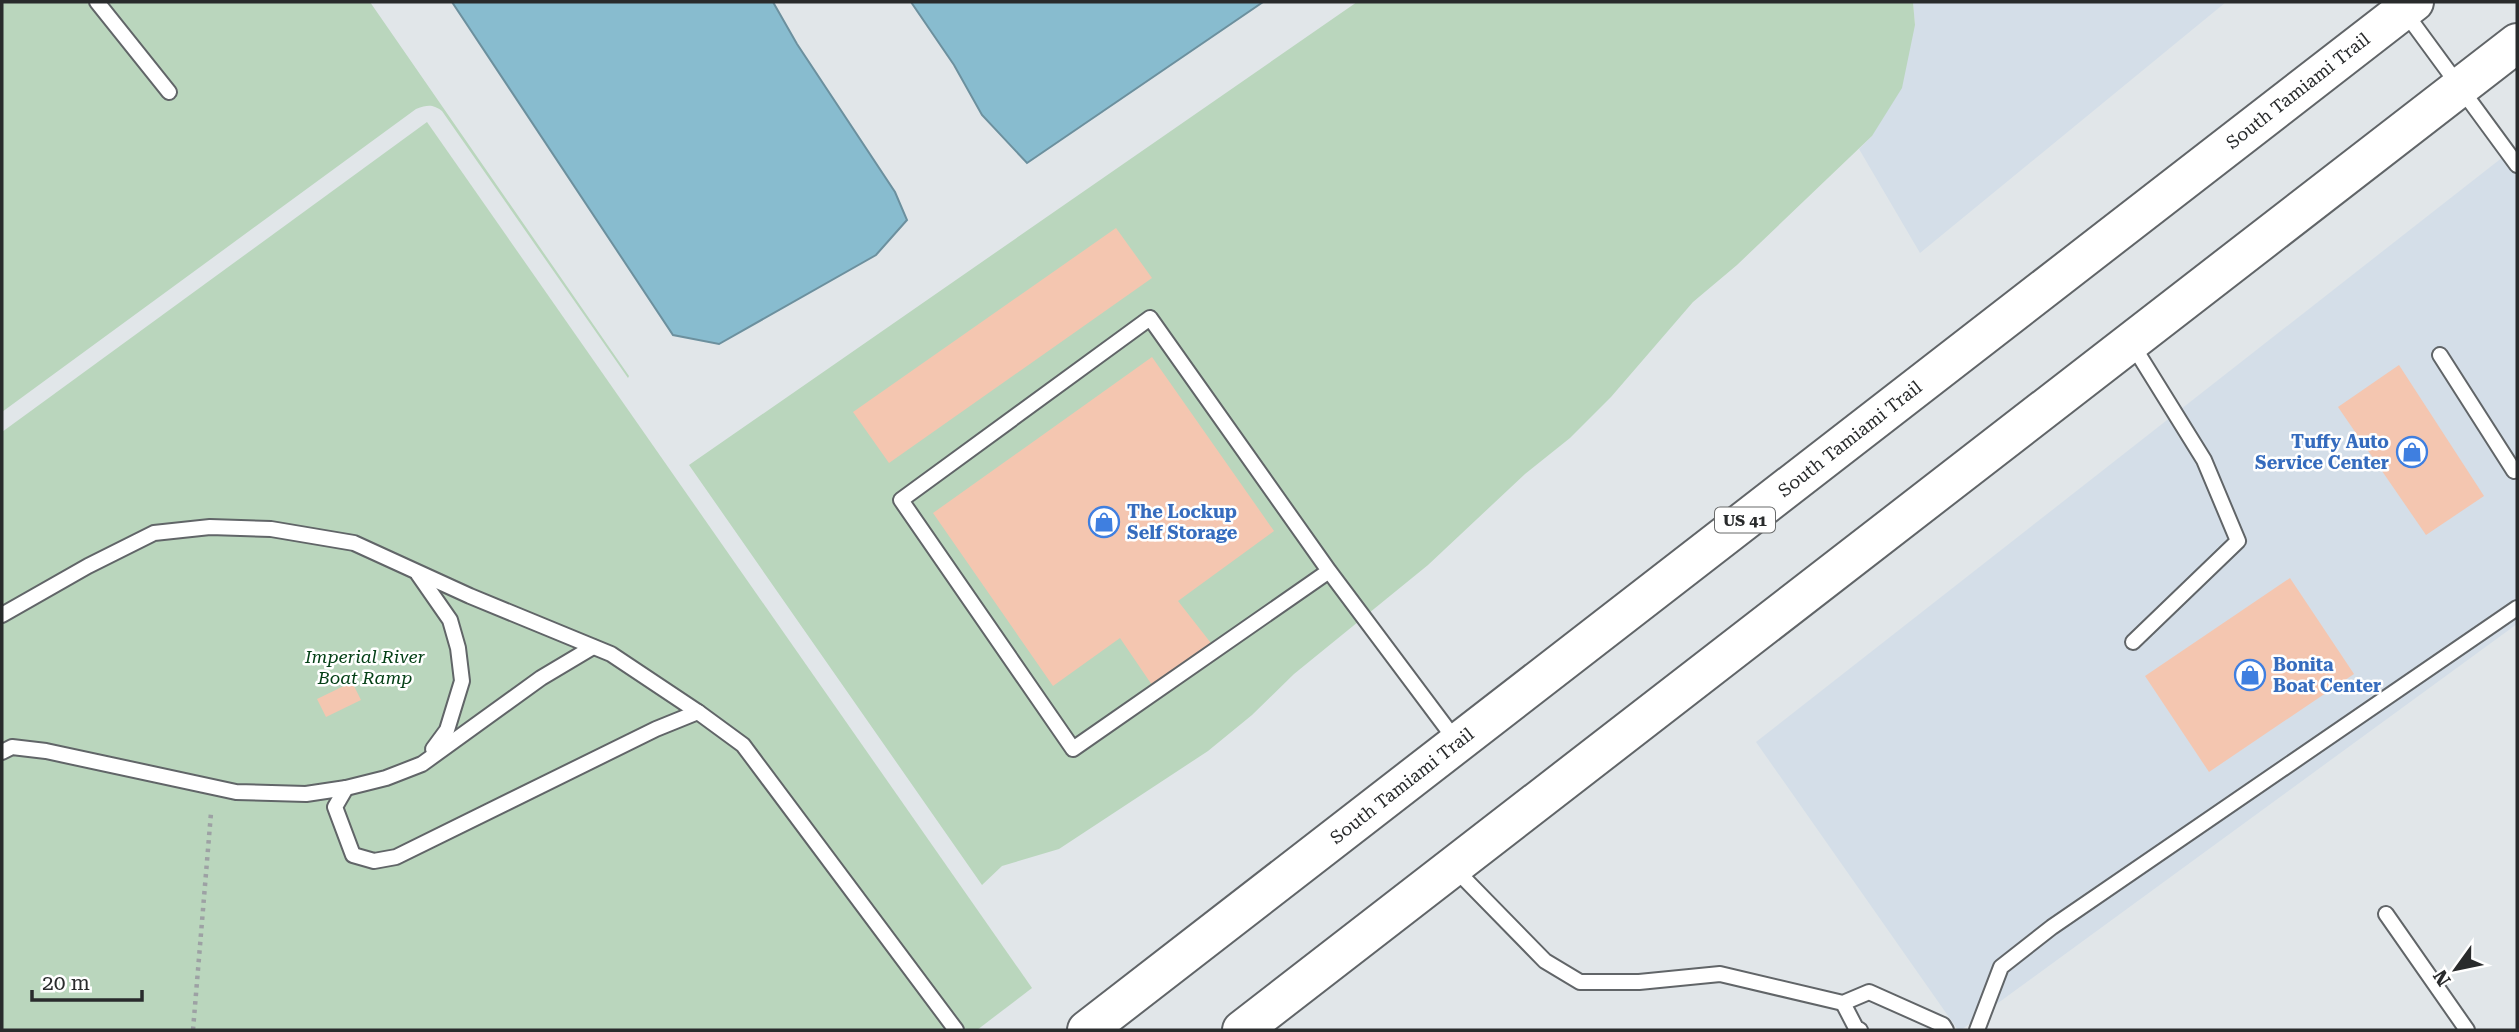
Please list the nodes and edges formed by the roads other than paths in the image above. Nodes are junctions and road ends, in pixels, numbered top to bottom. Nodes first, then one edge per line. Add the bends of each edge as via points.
1 (97, 2) edge
2 (2405, 5) edge
3 (2517, 43) edge
4 (2461, 86) junction
5 (169, 92) dead end
6 (2517, 165) edge
7 (2131, 342) junction
8 (2440, 355) dead end
9 (2517, 469) edge
10 (415, 571) junction
11 (1329, 571) junction
12 (2517, 608) edge
13 (2, 615) edge
14 (2133, 642) dead end
15 (593, 647) junction
16 (698, 712) junction
17 (1458, 743) junction
18 (2, 752) edge
19 (422, 764) junction
20 (346, 788) junction
21 (1453, 867) junction
22 (2386, 914) dead end
23 (1843, 1003) junction
24 (956, 1030) edge
25 (1087, 1030) edge
26 (1242, 1030) edge
27 (1860, 1030) edge
28 (1946, 1030) edge
29 (1977, 1030) edge
30 (2467, 1030) edge

1 - 5 lane
2 - 4 lane
2 - 17 main road, South Tamiami Trail / US 41
3 - 4 main road
4 - 6 lane
4 - 7 main road
7 - 14 lane via 2204,460 2238,541
7 - 21 main road
8 - 9 lane via 2514,471
10 - 13 lane via 354,543 271,528 210,527 154,533
10 - 15 lane
10 - 19 lane via 450,620 463,681 447,730
11 - 11 lane via 1150,318 901,500 1073,749
11 - 17 lane
12 - 29 lane via 2052,927 2001,967
15 - 16 lane via 611,654
15 - 19 lane via 541,678
16 - 20 lane via 396,857 374,861 353,855 335,807
16 - 24 lane via 743,745
17 - 25 main road, South Tamiami Trail / US 41
18 - 20 lane via 12,747 46,751 236,792 306,793
19 - 20 lane
21 - 23 lane via 1545,961 1580,982 1720,974
21 - 26 main road
22 - 30 lane
23 - 27 lane
23 - 28 lane via 1869,992

